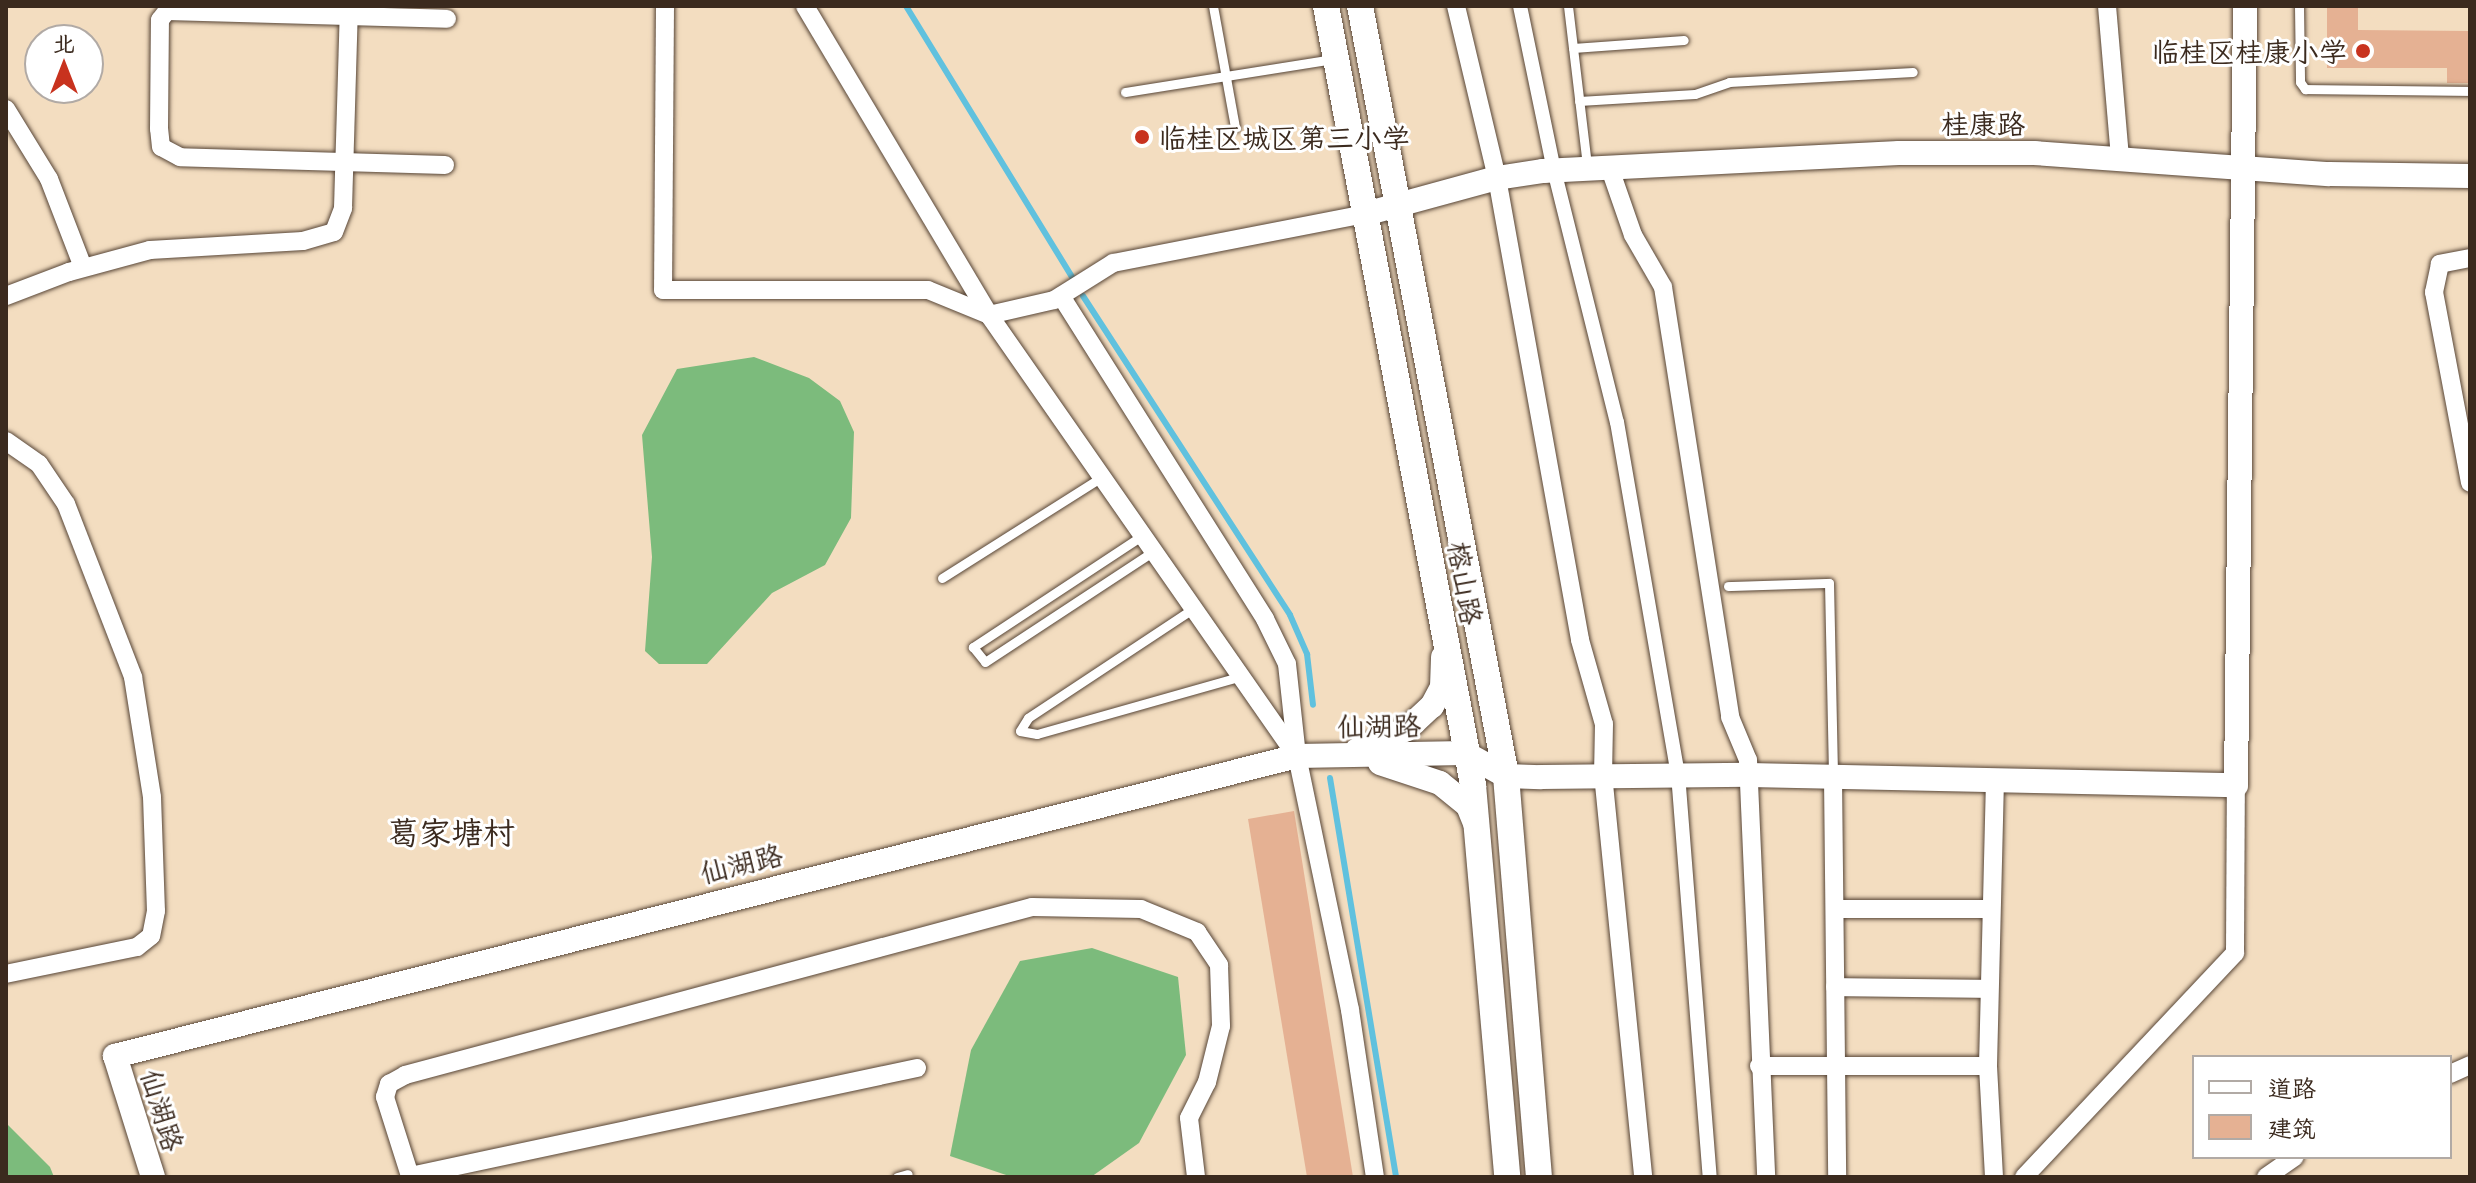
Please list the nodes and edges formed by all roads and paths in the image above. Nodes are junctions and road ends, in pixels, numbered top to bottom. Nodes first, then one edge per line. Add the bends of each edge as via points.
1 (665, 6) edge
2 (805, 6) edge
3 (1213, 6) edge
4 (1326, 6) edge
5 (1360, 6) edge
6 (1456, 6) edge
7 (1520, 6) edge
8 (1568, 6) edge
9 (2107, 6) edge
10 (2245, 6) edge
11 (2299, 6) edge
12 (349, 10) edge
13 (447, 19) dead end
14 (1684, 40) dead end
15 (1573, 48) junction
16 (1336, 59) junction
17 (1913, 72) dead end
18 (1226, 76) junction
19 (2470, 91) edge
20 (1125, 92) dead end
21 (1579, 101) junction
22 (6, 109) edge
23 (1235, 127) dead end
24 (2120, 159) junction
25 (344, 163) junction
26 (445, 165) dead end
27 (1598, 167) junction
28 (2241, 167) junction
29 (1554, 170) junction
30 (2470, 176) edge
31 (1497, 178) junction
32 (1398, 205) junction
33 (1365, 214) junction
34 (2470, 258) edge
35 (83, 267) junction
36 (6, 296) edge
37 (1061, 296) junction
38 (989, 315) junction
39 (6, 441) edge
40 (1102, 477) junction
41 (2470, 483) edge
42 (1143, 535) junction
43 (1154, 551) junction
44 (942, 578) dead end
45 (1728, 586) dead end
46 (1194, 608) junction
47 (1444, 639) junction
48 (1242, 676) junction
49 (1498, 734) junction
50 (1465, 753) junction
51 (1343, 755) junction
52 (1297, 756) junction
53 (1603, 774) junction
54 (1678, 774) junction
55 (1749, 775) junction
56 (1506, 776) junction
57 (1541, 777) junction
58 (1833, 777) junction
59 (1995, 780) junction
60 (2236, 785) junction
61 (1509, 809) junction
62 (1477, 829) junction
63 (1835, 909) junction
64 (1990, 909) junction
65 (7, 970) edge
66 (1835, 987) junction
67 (1989, 989) junction
68 (1836, 1065) junction
69 (1759, 1066) junction
70 (1988, 1066) junction
71 (917, 1068) dead end
72 (2292, 1159) edge
73 (908, 1174) dead end
74 (410, 1176) edge
75 (153, 1177) edge
76 (897, 1177) edge
77 (1196, 1177) edge
78 (1375, 1177) edge
79 (1507, 1177) edge
80 (1539, 1177) edge
81 (1643, 1177) edge
82 (1710, 1177) edge
83 (1766, 1177) edge
84 (1837, 1177) edge
85 (1994, 1177) edge
86 (2024, 1177) edge
87 (2266, 1177) edge

1 - 38 street via 663,290 928,290
2 - 38 street
3 - 18 lane
4 - 16 main road, 榕山路
5 - 32 main road, 榕山路
6 - 31 street
7 - 29 street
8 - 15 lane
9 - 24 street
10 - 28 street
11 - 19 lane via 2300,82 2305,89
12 - 13 street
12 - 25 street
12 - 25 street via 178,9 167,11 160,20 159,137 165,151 180,157
14 - 15 lane
15 - 21 lane
16 - 18 lane
16 - 33 main road, 榕山路
17 - 21 lane via 1729,82 1695,94
18 - 20 lane
18 - 23 lane
21 - 27 lane
22 - 35 street via 49,179
24 - 27 street, 桂康路 via 1914,153
24 - 28 street, 桂康路
25 - 26 street
25 - 35 street via 342,219 327,236 189,244
27 - 29 street, 桂康路
27 - 55 street via 1663,287 1730,717
28 - 30 street, 桂康路
28 - 60 street
29 - 31 street, 桂康路
29 - 54 street via 1617,422
31 - 32 street, 桂康路
31 - 53 street via 1580,640 1604,724
32 - 33 street, 桂康路
32 - 49 main road, 榕山路
33 - 37 street via 1113,263
33 - 47 main road, 榕山路
34 - 41 street via 2440,264 2434,292
35 - 36 street
37 - 38 street
37 - 52 street via 1275,637 1290,679
38 - 40 street
39 - 65 street via 39,464 66,504 128,662 150,773 156,911 151,936 137,947
40 - 42 street
40 - 44 lane
42 - 43 street
42 - 43 lane via 973,647 985,662
43 - 46 street
45 - 58 lane via 1829,583
46 - 48 street
46 - 48 lane via 1028,718 1020,731 1037,734
47 - 50 main road, 榕山路
47 - 51 street via 1442,687 1432,706 1407,729
48 - 52 street
49 - 56 main road, 榕山路
49 - 57 street via 1515,761
50 - 51 street, 仙湖路
50 - 56 street
50 - 62 main road, 榕山路
51 - 52 street, 仙湖路
51 - 62 street via 1402,767 1440,783 1468,806
52 - 75 street, 仙湖路 via 115,1056
52 - 78 street via 1350,1010
53 - 54 street
53 - 57 street
53 - 81 street
54 - 55 street
54 - 82 street
55 - 58 street
55 - 69 street
56 - 57 street
56 - 61 main road, 榕山路
57 - 61 street
58 - 59 street
58 - 63 street
59 - 60 street
59 - 64 street
60 - 86 street via 2235,953
61 - 80 main road, 榕山路
62 - 79 main road, 榕山路
63 - 64 street
63 - 66 street
64 - 67 street
66 - 67 street
66 - 68 street
67 - 70 street
68 - 69 street
68 - 70 street
68 - 84 street
69 - 83 street
70 - 85 street
71 - 74 street
72 - 87 street
73 - 76 lane
74 - 77 street via 385,1097 389,1084 405,1075 1032,907 1080,904 1141,909 1172,918 1212,948 1222,993 1221,1026 1207,1082 1189,1118

